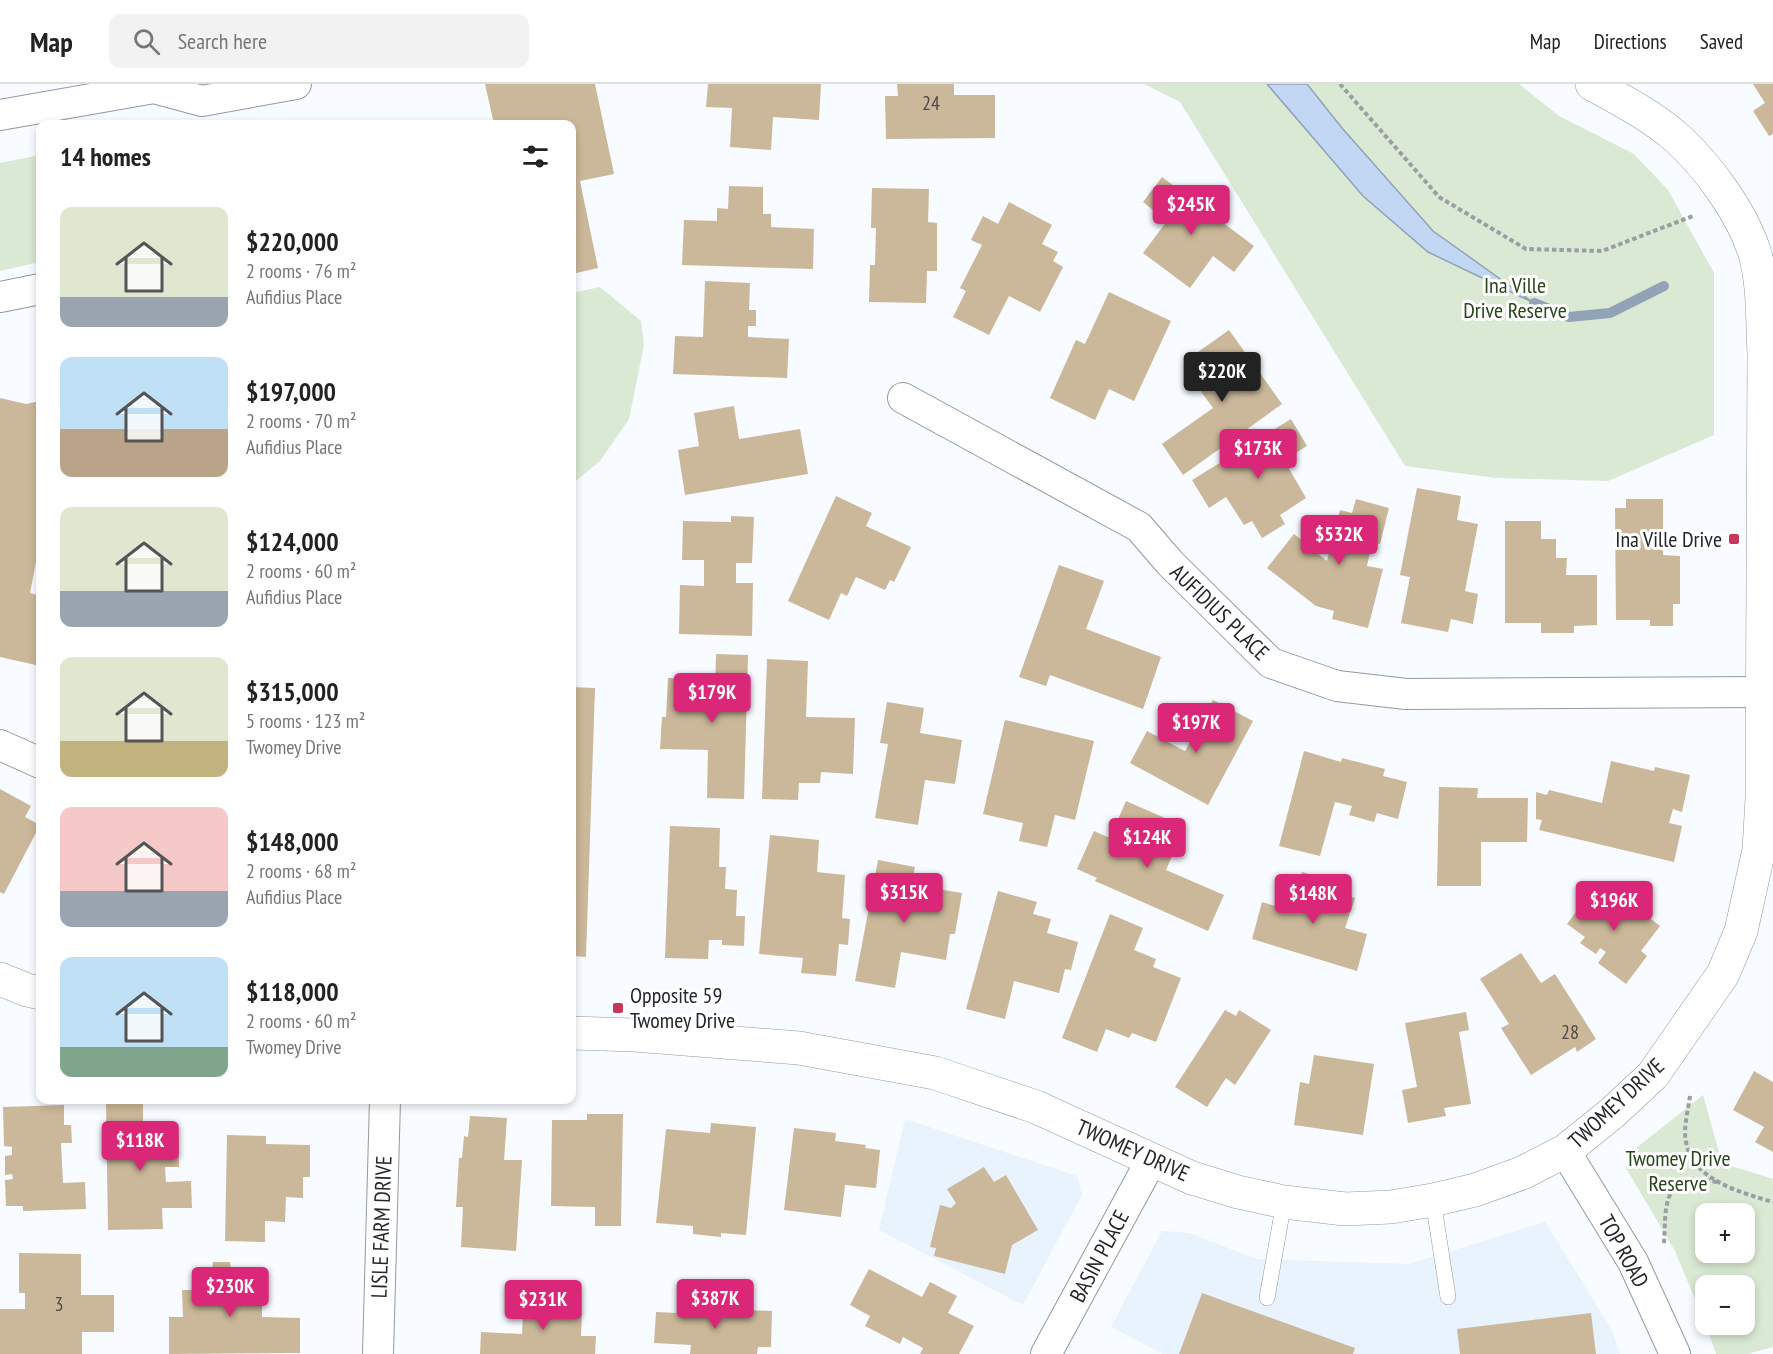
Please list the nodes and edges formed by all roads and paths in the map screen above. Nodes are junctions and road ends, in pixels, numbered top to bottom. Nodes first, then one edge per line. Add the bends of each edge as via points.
1 (296, 84) edge
2 (1340, 84) edge
3 (1592, 84) edge
4 (154, 86) edge
5 (0, 115) edge
6 (1693, 216) dead end
7 (36, 290) edge
8 (0, 297) edge
9 (903, 398) dead end
10 (1768, 509) edge
11 (1762, 692) junction
12 (0, 745) edge
13 (36, 761) edge
14 (0, 979) edge
15 (36, 992) edge
16 (576, 1033) edge
17 (1690, 1096) dead end
18 (385, 1104) edge
19 (1565, 1151) junction
20 (1152, 1159) junction
21 (1718, 1182) junction
22 (1433, 1200) junction
23 (1284, 1202) junction
24 (1773, 1202) edge
25 (1664, 1243) dead end
26 (1448, 1297) dead end
27 (1268, 1298) dead end
28 (378, 1354) edge
29 (1046, 1354) edge
30 (1675, 1354) edge

1 - 4 street via 202,101
2 - 6 path via 1439,197 1526,249 1602,251
3 - 10 street, TWOMEY DRIVE via 1677,137 1731,202 1755,254 1762,310
4 - 5 street
7 - 8 street
9 - 11 street, AUFIDIUS PLACE via 1139,527 1270,663 1337,686 1406,694
10 - 11 street, TWOMEY DRIVE
11 - 19 street, TWOMEY DRIVE via 1759,850 1741,931 1723,974 1653,1075
12 - 13 street
14 - 15 street
16 - 20 street, TWOMEY DRIVE via 799,1048 935,1073 1036,1107
17 - 21 path via 1685,1142 1692,1160
18 - 28 street, LISLE FARM DRIVE
19 - 22 street, TWOMEY DRIVE via 1522,1173
19 - 30 street, TOP ROAD via 1633,1262
20 - 23 street, TWOMEY DRIVE via 1192,1178
20 - 29 street, BASIN PLACE
21 - 24 path
21 - 25 path via 1690,1180 1676,1184 1668,1196
22 - 23 street, TWOMEY DRIVE via 1345,1209
22 - 26 lane
23 - 27 lane

